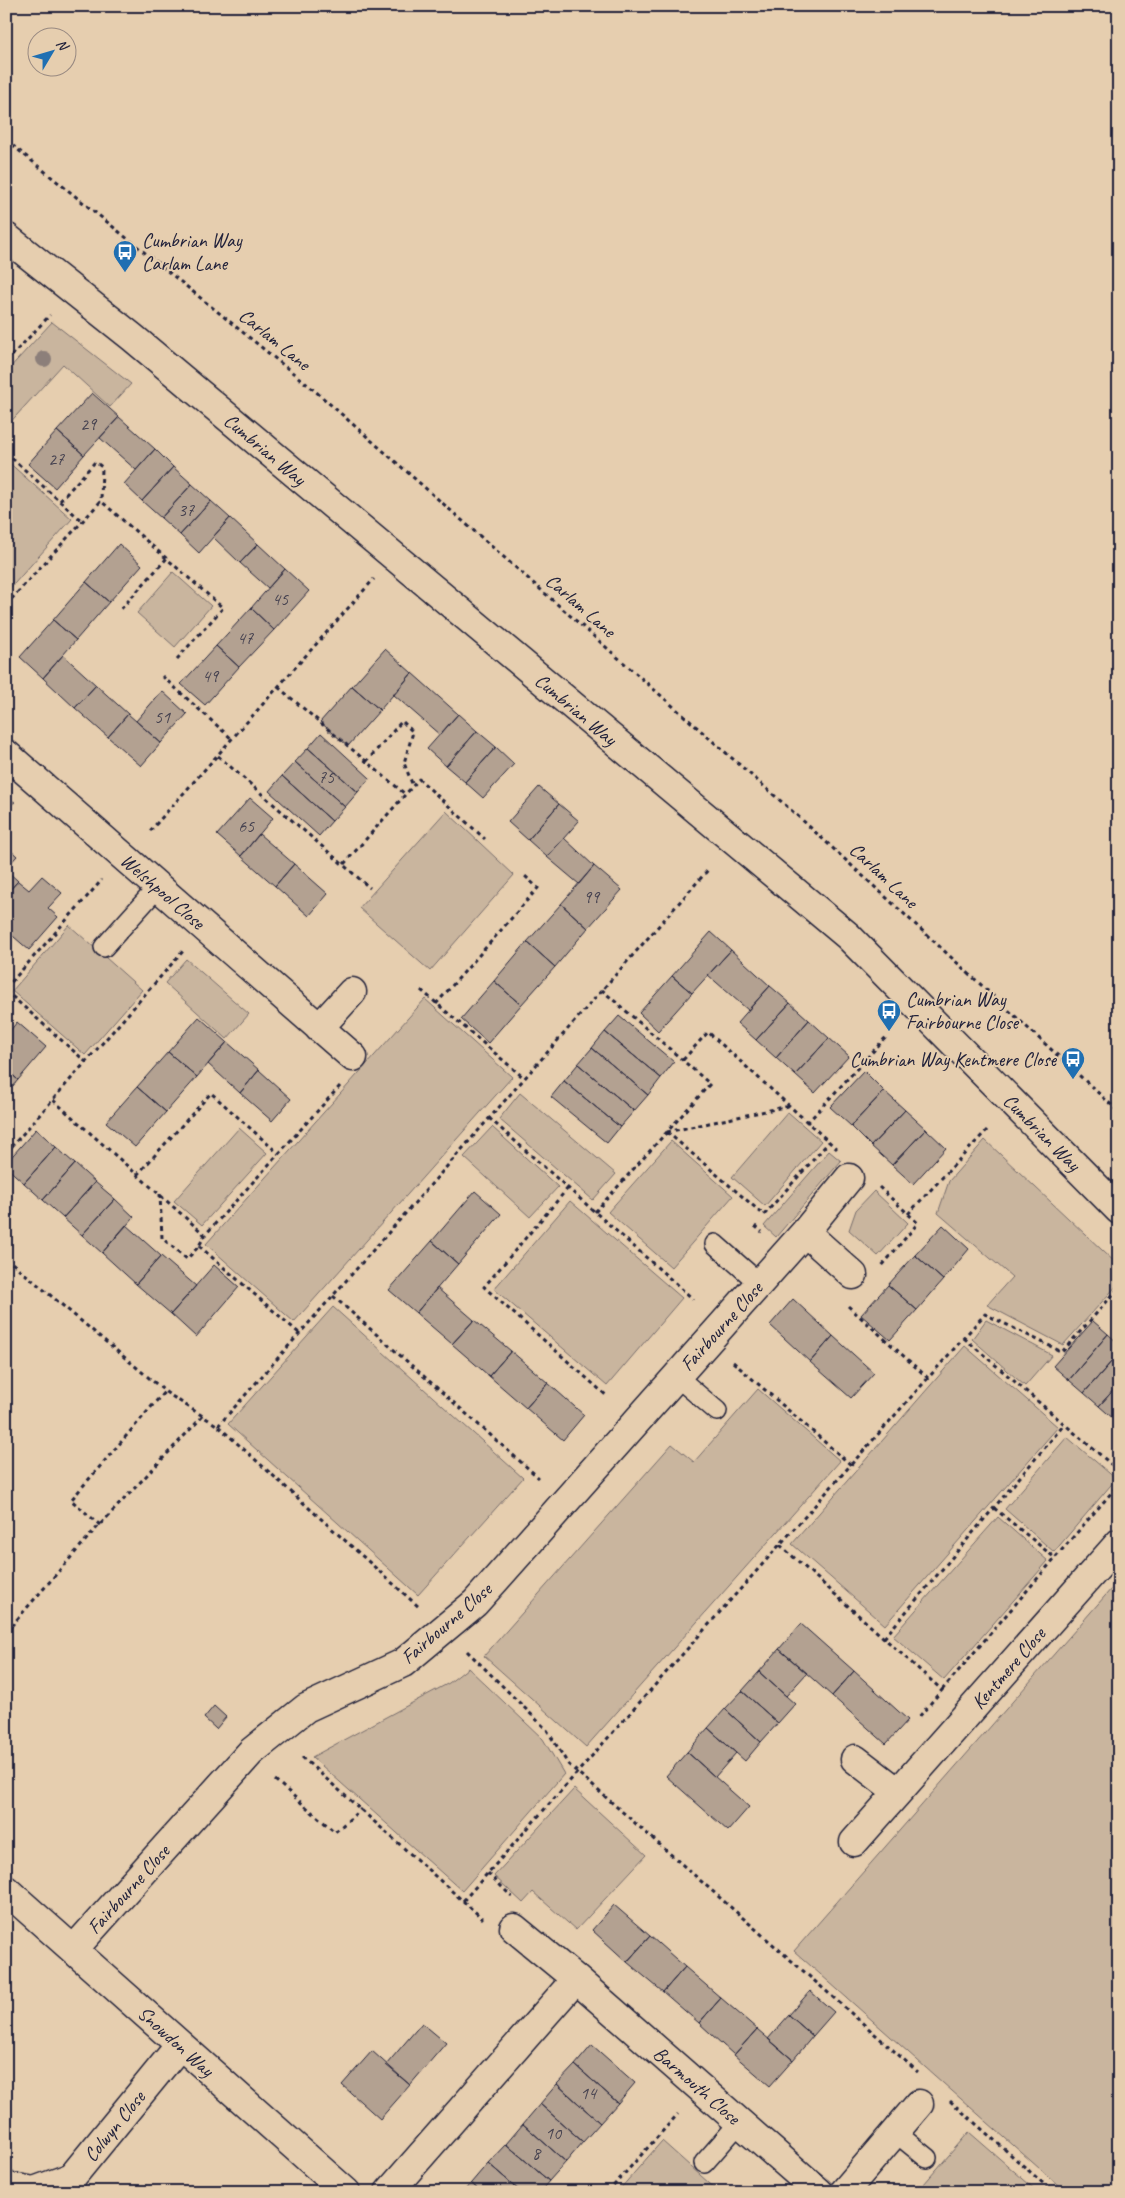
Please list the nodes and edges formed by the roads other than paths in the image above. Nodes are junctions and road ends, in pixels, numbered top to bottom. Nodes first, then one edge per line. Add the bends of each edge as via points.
1 (6, 237) edge
2 (6, 754) edge
3 (158, 887) junction
4 (104, 947) dead end
5 (352, 992) dead end
6 (319, 1028) junction
7 (353, 1057) dead end
8 (849, 1178) dead end
9 (1119, 1210) edge
10 (805, 1232) junction
11 (715, 1244) dead end
12 (853, 1275) dead end
13 (759, 1283) junction
14 (676, 1376) junction
15 (717, 1411) dead end
16 (1119, 1543) edge
17 (855, 1759) dead end
18 (898, 1792) junction
19 (854, 1842) dead end
20 (6, 1890) edge
21 (514, 1928) dead end
22 (74, 1949) junction
23 (576, 1979) junction
24 (180, 2045) junction
25 (919, 2104) dead end
26 (740, 2122) junction
27 (895, 2132) junction
28 (927, 2158) dead end
29 (704, 2164) dead end
30 (6, 2186) edge
31 (346, 2192) edge
32 (389, 2192) edge
33 (819, 2192) edge
34 (844, 2192) edge

1 - 9 street, Cumbrian Way via 132,337 848,936
2 - 3 street, Welshpool Close
3 - 4 lane
3 - 6 street, Welshpool Close
5 - 6 street
6 - 7 street, Welshpool Close
8 - 10 street, Fairbourne Close
10 - 12 street
10 - 13 street, Fairbourne Close
11 - 13 lane
13 - 14 street, Fairbourne Close
14 - 15 lane
14 - 22 street, Fairbourne Close via 475,1603 402,1663 306,1708 251,1752
16 - 18 street, Kentmere Close
17 - 18 street
18 - 19 street, Kentmere Close
20 - 22 street, Snowdon Way
21 - 23 street, Barmouth Close
22 - 24 street, Snowdon Way
23 - 26 street, Barmouth Close
23 - 32 street
24 - 30 street, Colwyn Close via 72,2177 34,2191
24 - 31 street, Snowdon Way
25 - 27 street
26 - 29 lane
26 - 33 street, Barmouth Close
27 - 28 lane
27 - 34 street

